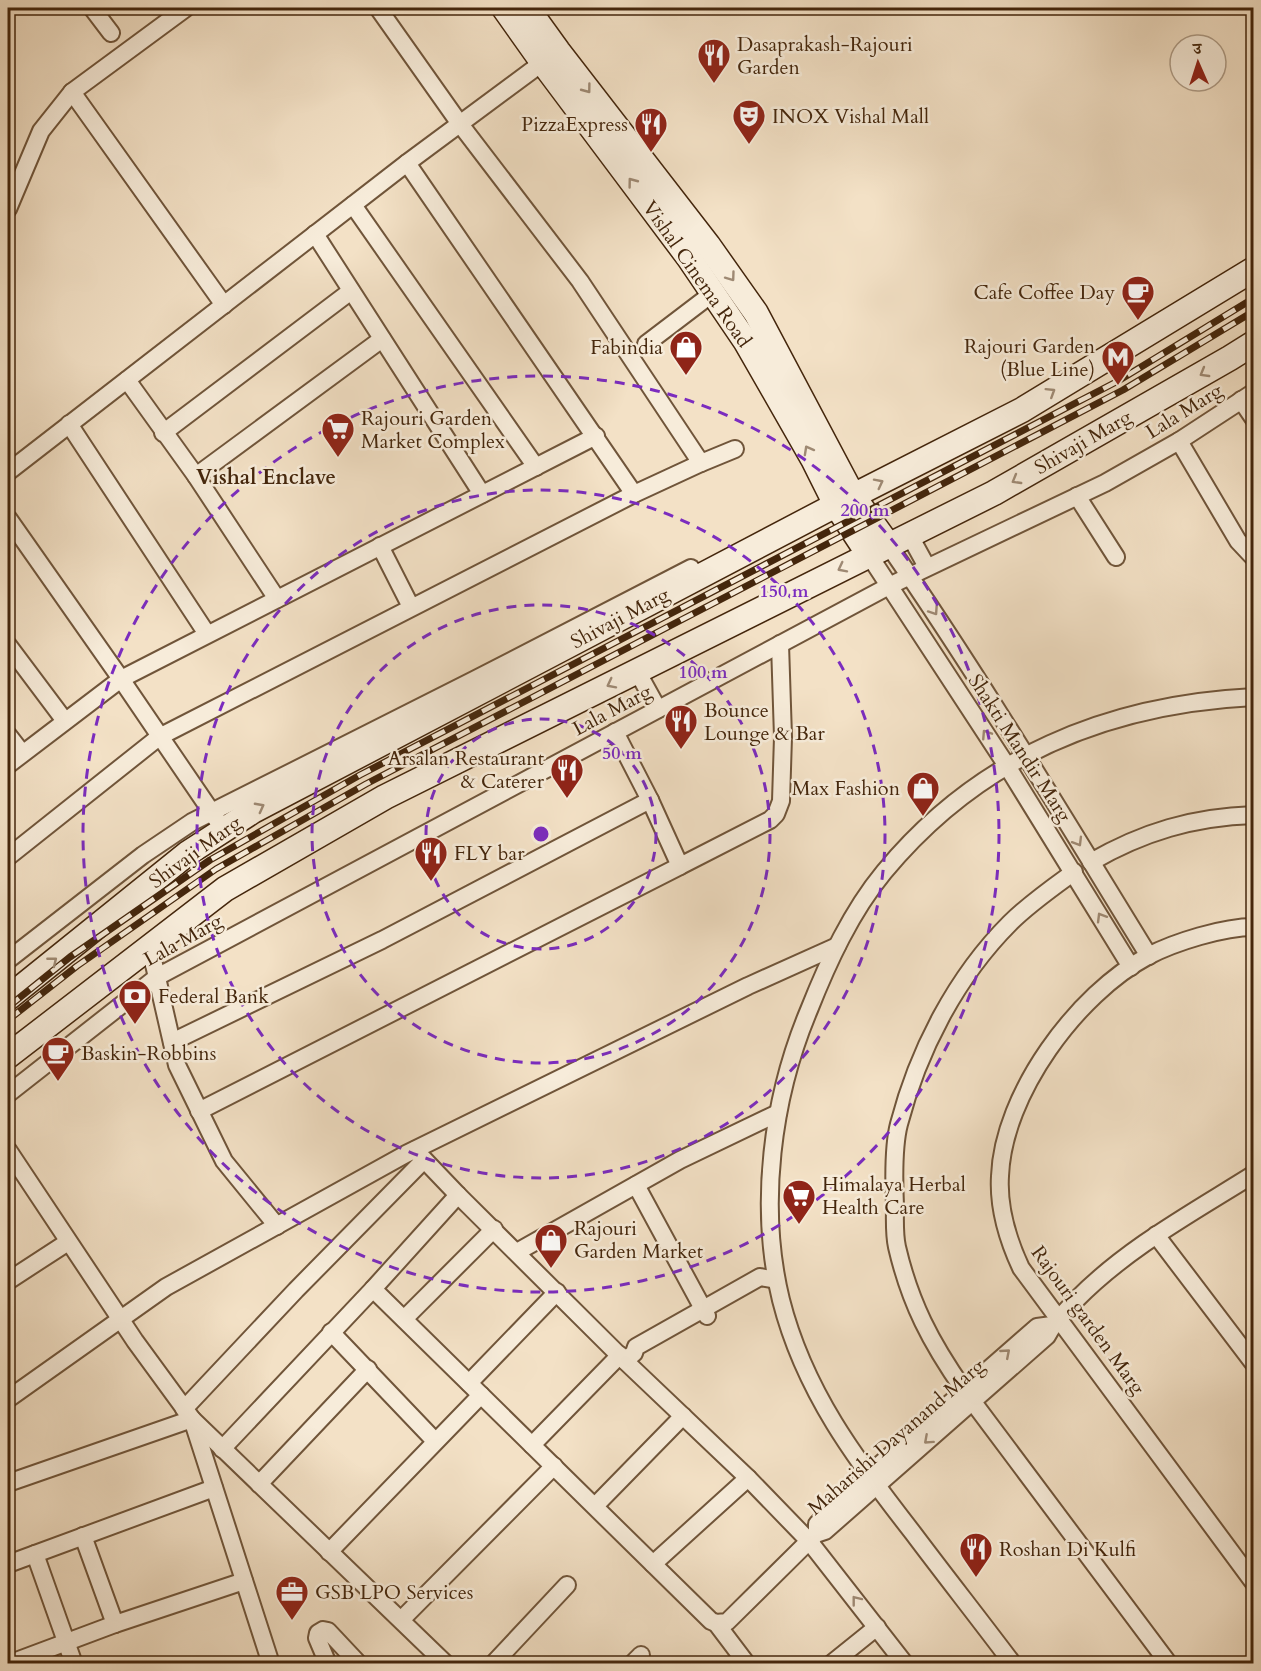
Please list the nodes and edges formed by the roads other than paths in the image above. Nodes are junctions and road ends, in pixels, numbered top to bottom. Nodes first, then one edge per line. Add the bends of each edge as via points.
1 (92, 8) edge
2 (186, 8) edge
3 (378, 8) edge
4 (504, 8) edge
5 (528, 8) edge
6 (111, 33) dead end
7 (551, 57) junction
8 (72, 92) junction
9 (460, 124) junction
10 (407, 163) junction
11 (353, 205) junction
12 (8, 209) edge
13 (315, 234) junction
14 (699, 251) junction
15 (1254, 269) edge
16 (351, 291) junction
17 (713, 293) junction
18 (224, 305) junction
19 (382, 339) junction
20 (1254, 343) edge
21 (646, 344) dead end
22 (127, 380) junction
23 (1247, 396) edge
24 (1254, 418) edge
25 (69, 424) junction
26 (163, 433) junction
27 (596, 436) junction
28 (1179, 441) junction
29 (735, 449) dead end
30 (701, 463) junction
31 (536, 467) junction
32 (8, 472) edge
33 (196, 476) junction
34 (482, 494) junction
35 (634, 494) junction
36 (1077, 496) junction
37 (845, 500) junction
38 (8, 518) edge
39 (889, 545) junction
40 (380, 546) junction
41 (1116, 557) dead end
42 (1254, 558) edge
43 (927, 567) junction
44 (910, 576) junction
45 (889, 586) junction
46 (277, 599) junction
47 (411, 607) junction
48 (207, 634) junction
49 (780, 644) junction
50 (8, 645) edge
51 (638, 671) junction
52 (121, 679) junction
53 (1254, 698) edge
54 (658, 709) junction
55 (66, 721) junction
56 (615, 732) junction
57 (8, 735) edge
58 (159, 737) junction
59 (22, 753) junction
60 (1026, 756) junction
61 (8, 765) edge
62 (1007, 766) junction
63 (650, 800) junction
64 (1254, 815) edge
65 (218, 820) junction
66 (8, 857) edge
67 (1091, 862) junction
68 (680, 866) junction
69 (1074, 872) junction
70 (1254, 927) edge
71 (837, 946) junction
72 (150, 947) junction
73 (1149, 956) junction
74 (8, 960) edge
75 (1131, 967) junction
76 (157, 976) junction
77 (8, 998) edge
78 (172, 1042) junction
79 (8, 1056) edge
80 (8, 1094) edge
81 (199, 1111) junction
82 (778, 1113) junction
83 (8, 1150) edge
84 (420, 1155) junction
85 (1254, 1174) edge
86 (636, 1185) junction
87 (458, 1195) junction
88 (277, 1226) junction
89 (494, 1229) junction
90 (1156, 1235) junction
91 (68, 1242) junction
92 (517, 1252) junction
93 (774, 1278) junction
94 (8, 1281) edge
95 (373, 1289) junction
96 (557, 1292) junction
97 (706, 1313) junction
98 (119, 1318) junction
99 (404, 1319) junction
100 (1056, 1322) junction
101 (332, 1332) junction
102 (626, 1356) junction
103 (1254, 1364) edge
104 (368, 1370) junction
105 (475, 1389) junction
106 (968, 1396) junction
107 (8, 1399) edge
108 (188, 1414) junction
109 (683, 1416) junction
110 (435, 1441) junction
111 (532, 1445) junction
112 (222, 1449) junction
113 (554, 1466) junction
114 (748, 1478) junction
115 (872, 1481) junction
116 (8, 1483) edge
117 (259, 1484) junction
118 (214, 1488) junction
119 (595, 1506) junction
120 (83, 1536) junction
121 (812, 1537) junction
122 (329, 1551) junction
123 (35, 1554) junction
124 (8, 1564) edge
125 (653, 1564) junction
126 (244, 1581) junction
127 (1254, 1583) edge
128 (567, 1585) dead end
129 (401, 1620) junction
130 (716, 1623) junction
131 (115, 1624) junction
132 (877, 1627) junction
133 (68, 1641) junction
134 (8, 1664) edge
135 (74, 1664) edge
136 (271, 1664) edge
137 (328, 1664) edge
138 (358, 1664) edge
139 (446, 1664) edge
140 (493, 1664) edge
141 (747, 1664) edge
142 (831, 1664) edge
143 (905, 1664) edge
144 (1013, 1664) edge
145 (1169, 1664) edge

1 - 6 street
2 - 8 street
3 - 9 street
4 - 7 main road, Vishal Cinema Road
5 - 7 main road, Vishal Cinema Road
7 - 9 street
7 - 14 main road, Vishal Cinema Road
8 - 12 street via 41,131
8 - 18 street
9 - 10 street
9 - 30 street via 580,281
10 - 11 street
10 - 27 street
11 - 13 street
11 - 31 street
13 - 16 street
13 - 18 street
14 - 17 main road, Vishal Cinema Road
14 -> 37 main road, Vishal Cinema Road via 756,313
37 -> 15 main road, Shivaji Marg via 1022,410
16 - 19 street
16 - 26 street
17 - 21 street
37 -> 17 main road, Vishal Cinema Road
18 - 22 street
19 - 33 street
19 - 34 street
20 -> 39 main road, Shivaji Marg via 994,493
22 - 25 street
22 - 26 street
23 - 24 street
23 - 28 street, Lala Marg
25 - 32 street
25 - 48 street
26 - 33 street
27 - 31 street
27 - 35 street
28 - 36 street, Lala Marg
28 - 42 street via 1238,541
29 - 30 street
30 - 35 street
31 - 34 street
33 - 46 street
34 - 40 street
35 - 47 street
36 - 41 street
36 - 43 street, Lala Marg
37 - 39 main road, Vishal Cinema Road
37 - 65 main road, Shivaji Marg via 253,811
38 - 52 street
39 - 43 street
39 - 44 street
39 - 45 street, Shakti Mandir Marg
39 -> 51 main road, Shivaji Marg
40 - 46 street
40 - 47 street
43 - 44 street, Lala Marg
44 - 45 street, Lala Marg
44 -> 60 street
45 - 49 street, Lala Marg
62 -> 45 street, Shakti Mandir Marg
46 - 48 street
47 - 58 street
48 - 52 street
49 - 54 street, Lala Marg
49 - 68 street via 783,738 781,801 776,814
50 - 55 street
51 - 54 street
51 -> 72 main road, Shivaji Marg via 385,797 225,889
52 - 55 street
52 - 58 street
53 - 60 street via 1178,704 1126,716 1085,728
54 - 56 street, Lala Marg
55 - 59 street
56 - 63 street
56 - 76 street, Lala Marg
57 - 59 street
58 - 65 street
58 - 66 street
59 - 61 street
60 - 62 street
60 -> 67 street
62 - 69 street, Shakti Mandir Marg
62 - 71 street via 966,793 883,872
63 - 68 street
63 - 78 street via 382,940
64 - 67 street via 1220,816 1162,829
65 - 74 street via 174,833
77 -> 65 main road, Shivaji Marg via 188,853
67 - 73 street
68 - 81 street
75 -> 69 street, Shakti Mandir Marg
69 - 106 street via 1010,923 975,964 938,1021 899,1126 894,1184 896,1244 913,1303 935,1348
70 - 73 street, Rajouri garden Marg via 1201,936
71 - 82 street via 797,1038
71 - 84 street via 747,986
72 - 76 street
72 - 79 main road, Shivaji Marg
73 - 75 street, Rajouri garden Marg
75 - 100 street, Rajouri garden Marg via 1062,1032 1037,1066 1005,1141 999,1177 1004,1221 1021,1268
76 - 78 street
76 - 80 street, Lala Marg
78 - 81 street via 177,1065
81 - 88 street via 224,1161
82 - 86 street
82 - 93 street via 770,1199
83 - 91 street
84 - 87 street
84 - 88 street
84 - 108 street
85 - 90 street, Maharishi Dayanand Marg
86 - 92 street
86 - 97 street
87 - 89 street
87 - 95 street
88 - 98 street via 166,1287
89 - 92 street
89 - 99 street
90 - 100 street, Maharishi Dayanand Marg via 1100,1276
90 - 103 street
91 - 94 street
91 - 98 street
92 - 96 street
93 - 97 street via 760,1278
93 - 115 street via 806,1373
95 - 99 street
95 - 101 street
96 - 102 street
96 - 105 street
97 - 102 street via 636,1347
98 - 107 street
98 - 108 street
99 - 105 street
100 - 106 street, Maharishi Dayanand Marg via 1047,1336
100 - 127 street, Rajouri garden Marg
101 - 104 street
101 - 112 street
102 - 109 street
102 - 111 street
104 - 110 street
104 - 117 street
105 - 110 street
105 - 111 street
106 - 115 street, Maharishi Dayanand Marg
106 - 145 street
108 - 112 street
108 - 116 street
108 - 118 street
109 - 114 street
109 - 119 street
110 - 122 street
111 - 113 street
112 - 117 street
113 - 119 street
113 - 129 street
114 - 121 street
114 - 125 street
115 - 121 street, Maharishi Dayanand Marg via 817,1524
115 - 144 street
117 - 122 street
118 - 120 street
118 - 126 street
119 - 125 street
120 - 123 street
120 - 131 street
121 - 130 street, Maharishi Dayanand Marg via 727,1622
132 -> 121 street
122 - 129 street
123 - 124 street
123 - 133 street
125 - 130 street
126 - 131 street
126 - 136 street
128 - 140 street
129 - 139 street
130 - 141 street
131 - 133 street
132 - 142 street
132 - 143 street
133 - 134 street
133 - 135 street
137 - 138 street via 317,1638 323,1630

